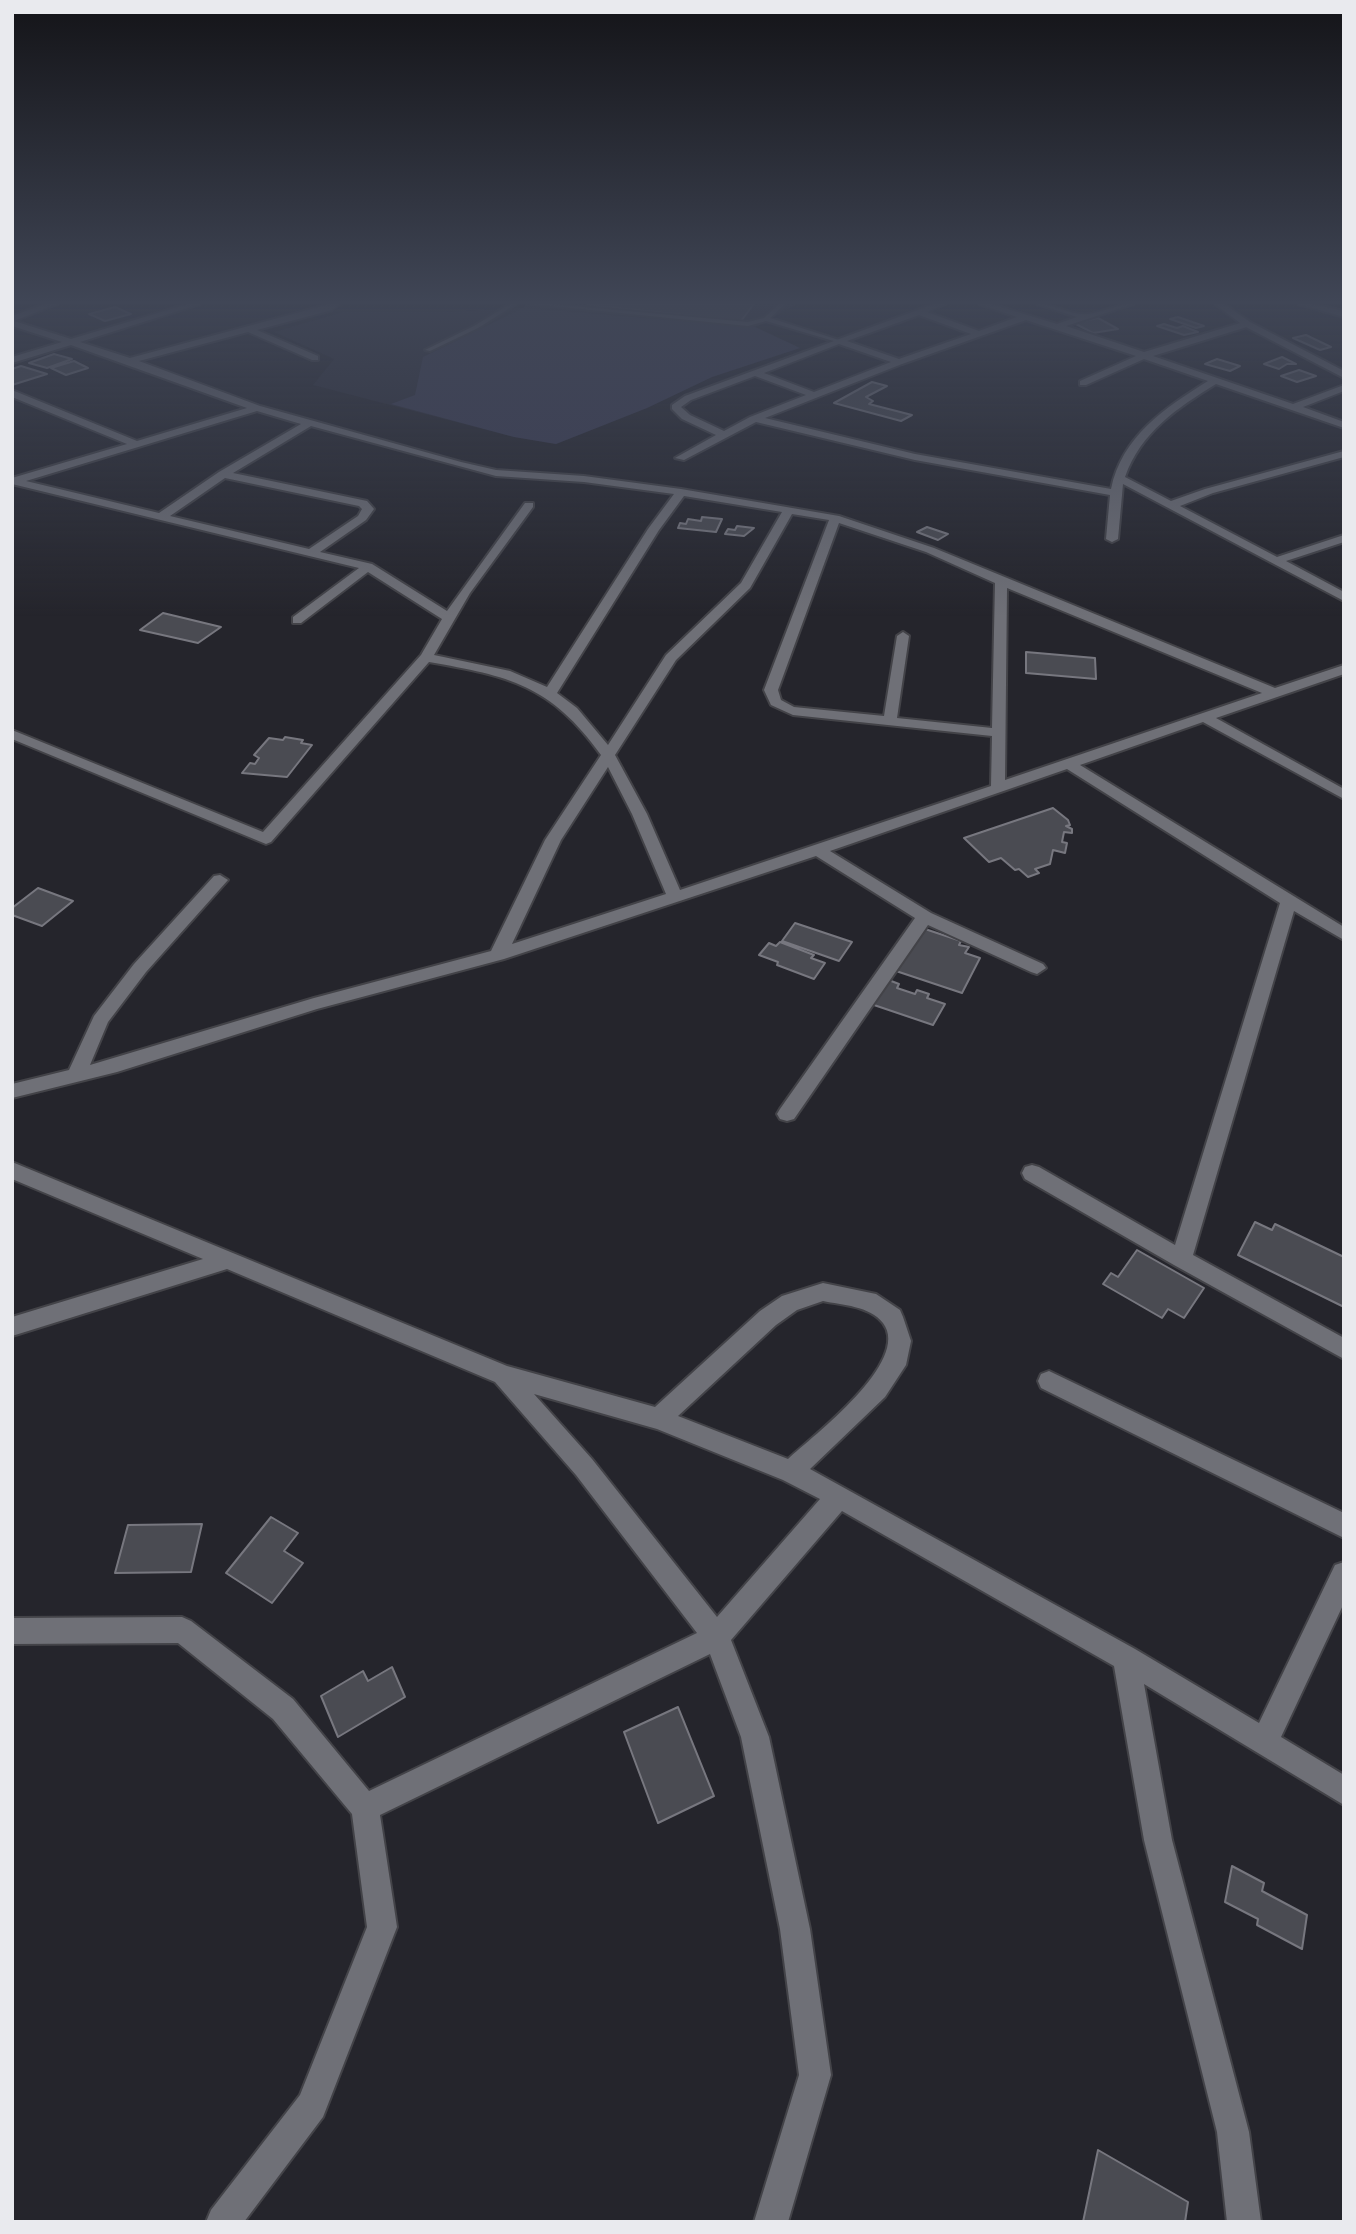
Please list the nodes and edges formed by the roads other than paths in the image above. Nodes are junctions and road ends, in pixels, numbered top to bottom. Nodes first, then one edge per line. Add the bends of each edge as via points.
1 (48, 408) edge
2 (257, 408) joint
3 (676, 408) edge
4 (783, 408) edge
5 (1172, 408) edge
6 (1298, 408) edge
7 (754, 419) junction
8 (309, 422) junction
9 (1344, 425) edge
10 (723, 434) junction
11 (136, 444) junction
12 (1344, 454) edge
13 (681, 458) dead end
14 (223, 474) junction
15 (1119, 478) junction
16 (13, 481) edge
17 (681, 492) junction
18 (1116, 493) junction
19 (529, 505) dead end
20 (1169, 506) junction
21 (789, 509) junction
22 (162, 516) junction
23 (835, 518) junction
24 (1344, 538) edge
25 (1112, 539) dead end
26 (312, 552) junction
27 (1275, 561) junction
28 (368, 567) junction
29 (1001, 581) junction
30 (1344, 597) edge
31 (448, 617) junction
32 (297, 620) dead end
33 (903, 636) dead end
34 (426, 657) junction
35 (1344, 669) edge
36 (550, 693) junction
37 (1274, 693) junction
38 (1204, 717) junction
39 (890, 720) junction
40 (999, 733) junction
41 (12, 734) edge
42 (609, 757) junction
43 (1069, 764) junction
44 (998, 788) junction
45 (1344, 795) edge
46 (817, 850) junction
47 (220, 880) dead end
48 (675, 897) junction
49 (1289, 901) junction
50 (925, 917) junction
51 (1344, 935) edge
52 (498, 955) junction
53 (1037, 968) dead end
54 (77, 1074) junction
55 (12, 1091) edge
56 (787, 1114) dead end
57 (12, 1171) edge
58 (1031, 1173) dead end
59 (230, 1259) junction
60 (1181, 1259) junction
61 (12, 1327) edge
62 (1344, 1349) edge
63 (504, 1376) junction
64 (1049, 1381) dead end
65 (659, 1419) junction
66 (791, 1472) junction
67 (839, 1496) junction
68 (1344, 1526) edge
69 (1344, 1574) edge
70 (12, 1632) edge
71 (717, 1637) junction
72 (1126, 1658) junction
73 (1264, 1742) junction
74 (1344, 1791) edge
75 (365, 1808) junction
76 (223, 2222) edge
77 (771, 2222) edge
78 (1244, 2222) edge

1 - 11 street
2 - 8 street
2 - 11 street
3 - 10 street
4 - 7 street
5 - 15 street via 1138,440
6 - 9 street
7 - 10 street
7 - 18 street via 915,457
8 - 14 street
8 - 17 street via 496,472
10 - 13 street
11 - 16 street
12 - 20 street
14 - 22 street
14 - 26 street via 363,503 368,509 362,519
15 - 18 street
15 - 20 street
16 - 22 street
17 - 21 street
17 - 36 street
18 - 25 street
19 - 31 street
20 - 27 street
21 - 23 street
21 - 42 street via 746,585 671,659
22 - 26 street
23 - 29 street via 930,550
23 - 39 street via 772,699 793,711
24 - 27 street
26 - 28 street
27 - 30 street
28 - 31 street
28 - 32 street
29 - 37 street
29 - 40 street
31 - 34 street
33 - 39 street
34 - 36 street via 489,669
34 - 41 street via 266,839
35 - 37 street
36 - 42 street via 598,739
37 - 38 street
38 - 43 street
38 - 45 street
39 - 40 street
40 - 44 street
42 - 48 street via 640,814
42 - 52 street via 553,840
43 - 44 street
43 - 49 street
44 - 46 street
46 - 48 street
46 - 50 street
47 - 54 street via 100,1020
48 - 52 street
49 - 51 street
49 - 60 street
50 - 53 street
50 - 56 street
52 - 54 street
54 - 55 street
57 - 59 street
58 - 60 street
59 - 61 street
59 - 63 street
60 - 62 street
63 - 65 street
63 - 71 street via 584,1467
64 - 68 street
65 - 66 street
65 - 66 street via 790,1303 823,1292 868,1301 892,1317 901,1341 895,1365 877,1390
66 - 67 street
67 - 71 street
67 - 72 street
69 - 73 street
70 - 75 street via 182,1630 283,1709
71 - 75 street
71 - 77 street via 755,1737 795,1929 815,2075
72 - 73 street
72 - 78 street via 1157,1840 1233,2132
73 - 74 street
75 - 76 street via 382,1927 312,2106

